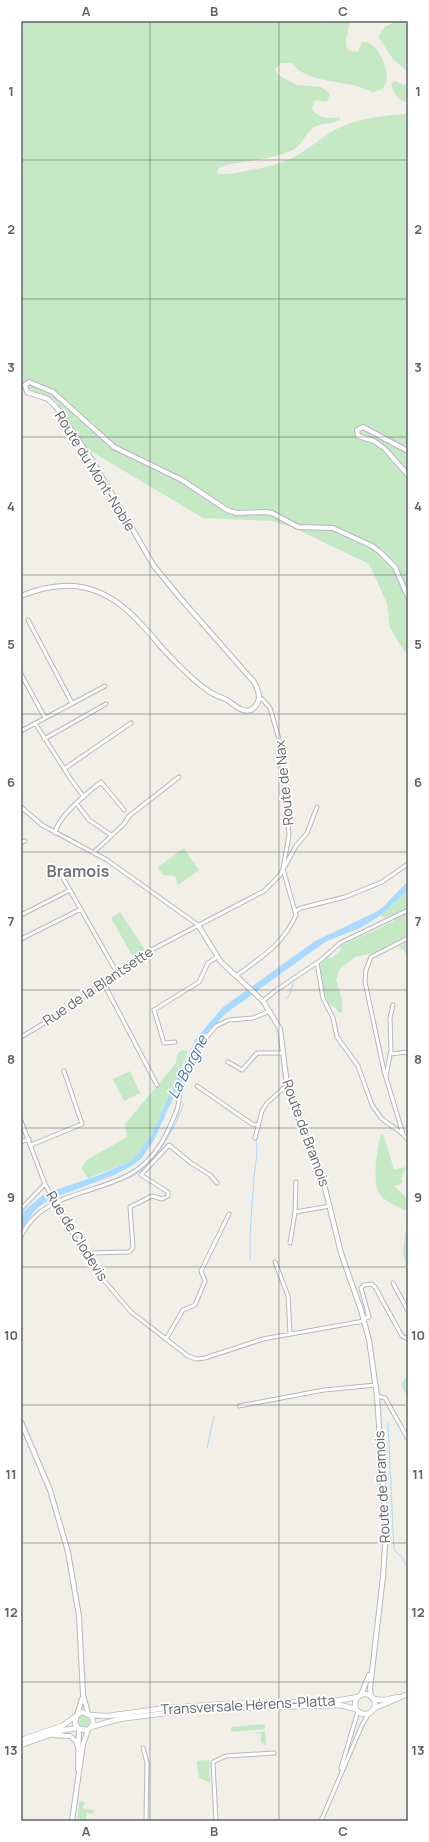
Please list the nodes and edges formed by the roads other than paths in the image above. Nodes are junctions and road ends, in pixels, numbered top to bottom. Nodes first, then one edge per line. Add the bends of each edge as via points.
1 (408, 451) edge
2 (408, 475) edge
3 (21, 596) edge
4 (408, 597) edge
5 (28, 620) dead end
6 (21, 674) edge
7 (105, 686) dead end
8 (262, 700) dead end
9 (72, 703) junction
10 (106, 704) dead end
11 (45, 718) junction
12 (35, 723) junction
13 (131, 723) dead end
14 (21, 731) edge
15 (44, 739) junction
16 (64, 769) junction
17 (179, 778) dead end
18 (84, 797) junction
19 (77, 804) junction
20 (21, 806) edge
21 (316, 807) dead end
22 (124, 810) dead end
23 (55, 834) junction
24 (111, 835) junction
25 (94, 852) junction
26 (408, 864) edge
27 (283, 871) junction
28 (63, 878) dead end
29 (70, 890) junction
30 (81, 909) junction
31 (408, 910) edge
32 (296, 911) junction
33 (21, 915) edge
34 (198, 925) junction
35 (408, 938) edge
36 (21, 939) edge
37 (217, 956) junction
38 (317, 963) junction
39 (116, 971) junction
40 (236, 976) junction
41 (103, 982) junction
42 (263, 1001) junction
43 (393, 1005) dead end
44 (270, 1011) junction
45 (21, 1037) edge
46 (175, 1042) dead end
47 (408, 1052) edge
48 (282, 1053) junction
49 (390, 1054) junction
50 (228, 1062) dead end
51 (64, 1071) dead end
52 (386, 1076) junction
53 (157, 1085) dead end
54 (287, 1085) junction
55 (197, 1086) dead end
56 (21, 1121) edge
57 (258, 1125) junction
58 (402, 1134) junction
59 (255, 1138) dead end
60 (29, 1139) junction
61 (408, 1140) edge
62 (21, 1142) edge
63 (31, 1145) junction
64 (296, 1182) dead end
65 (217, 1183) dead end
66 (45, 1184) junction
67 (55, 1202) junction
68 (330, 1206) junction
69 (21, 1209) edge
70 (295, 1212) junction
71 (228, 1214) dead end
72 (21, 1236) edge
73 (290, 1243) dead end
74 (86, 1256) junction
75 (275, 1262) dead end
76 (393, 1283) dead end
77 (408, 1311) edge
78 (364, 1320) junction
79 (290, 1334) junction
80 (166, 1339) junction
81 (408, 1339) edge
82 (376, 1385) junction
83 (377, 1396) junction
84 (239, 1406) dead end
85 (21, 1422) edge
86 (408, 1439) edge
87 (373, 1655) junction
88 (83, 1695) junction
89 (407, 1695) edge
90 (360, 1696) junction
91 (372, 1698) junction
92 (357, 1710) junction
93 (371, 1711) junction
94 (90, 1714) junction
95 (76, 1716) junction
96 (90, 1728) junction
97 (78, 1729) junction
98 (50, 1735) junction
99 (21, 1740) edge
100 (21, 1744) edge
101 (143, 1748) dead end
102 (79, 1749) junction
103 (274, 1753) dead end
104 (78, 1773) junction
105 (338, 1779) junction
106 (72, 1821) edge
107 (146, 1821) edge
108 (216, 1821) edge
109 (321, 1821) edge

1 - 2 street via 363,427 357,430 358,436 374,441 385,449
3 - 4 street, Route du Mont-Noble via 61,585 79,585 97,590 133,615 171,657 209,692 243,711 251,710 258,704 259,695 254,682 158,570 92,460 56,407 48,399 27,392 25,386 29,382 53,392 114,448 182,480 226,510 236,513 272,513 298,527 333,528 372,546 395,567
5 - 9 street
6 - 11 street
7 - 9 street
8 - 27 street, Route de Nax via 272,712 282,752 289,835
9 - 11 street
10 - 15 street
11 - 12 street
12 - 14 street
12 - 15 street
13 - 16 street
15 - 16 street
16 - 18 street
17 - 24 street via 136,810
18 - 19 street
18 - 22 street via 100,782
19 - 23 street via 59,822
19 - 24 street via 89,820
20 - 23 street
21 - 27 street, Rue de la Blantsette via 307,833 296,846
23 - 25 street
24 - 25 street
25 - 34 street
26 - 32 street via 382,882 345,897
27 - 32 street
27 - 34 street, Rue de la Blantsette via 264,891
28 - 29 street
29 - 30 street
29 - 33 street
30 - 36 street
30 - 39 street
31 - 38 street via 340,944
32 - 40 street via 289,930 276,946
34 - 37 street, Route de Bramois
34 - 39 street, Rue de la Blantsette
35 - 52 street via 371,957 365,975
37 - 40 street, Route de Bramois
37 - 46 street via 208,963 199,982 154,1010 164,1043
38 - 42 street via 275,990
38 - 58 street via 323,998 333,1018 337,1037 358,1066 369,1099 376,1111 382,1119
39 - 41 street, Rue de la Blantsette
40 - 42 street, Route de Bramois
41 - 45 street, Rue de la Blantsette via 58,1015
41 - 53 street
42 - 44 street, Route de Bramois
43 - 49 street via 390,1018
44 - 48 street, Route de Bramois via 280,1029
44 - 67 street via 253,1018 220,1023 205,1039 179,1091 180,1098 175,1114 163,1142 151,1157 125,1176
47 - 49 street
48 - 50 street via 257,1053 242,1070
48 - 54 street, Route de Bramois
49 - 52 street
51 - 63 street via 82,1124
52 - 58 street
54 - 57 street via 267,1104
54 - 68 street, Route de Bramois via 294,1109 321,1171
55 - 57 street via 252,1124
56 - 60 street, Rue de Clodevis
57 - 59 street
58 - 61 street
60 - 62 street
60 - 63 street, Rue de Clodevis
63 - 66 street, Rue de Clodevis
64 - 70 street, Route de Bramois
65 - 74 street via 169,1145 141,1175 168,1192 168,1196 162,1199 152,1196 130,1207 133,1248 130,1252 91,1253
66 - 67 street, Rue de Clodevis
66 - 69 street
67 - 72 street via 38,1213
67 - 74 street, Rue de Clodevis
68 - 70 street, Route de Bramois
68 - 78 street, Route de Bramois via 341,1253
70 - 73 street, Route de Bramois
71 - 80 street via 201,1271 205,1281 195,1305 182,1310
74 - 80 street, Rue de Clodevis via 131,1312
75 - 79 street via 288,1296
76 - 77 street
78 - 79 street
78 - 81 street, Route de Bramois via 369,1317 361,1288 371,1284 402,1336
78 - 82 street, Route de Bramois
79 - 80 street, Rue de Clodevis via 249,1342 199,1359 188,1356
82 - 83 street, Route de Bramois
82 - 84 street via 316,1391
83 - 86 street via 385,1398
83 - 87 street, Route de Bramois via 386,1531
85 - 88 street via 50,1490 68,1552 79,1616
87 - 90 street, Route de Bramois via 367,1683
87 - 91 street, Route de Bramois via 370,1688
88 - 94 street
88 - 95 street
89 - 91 main road via 385,1700
89 - 93 main road
90 - 91 main road
90 - 92 main road via 355,1703
90 - 94 main road, Transversale Hérens-Platta via 338,1701 213,1704 107,1716
91 - 93 main road
92 - 93 main road via 363,1714
92 - 96 main road, Transversale Hérens-Platta via 349,1706 199,1709 119,1718
92 - 105 street
93 - 105 street
94 - 95 main road via 84,1712
94 - 96 main road via 93,1720
95 - 97 main road via 75,1723
95 - 99 main road via 62,1726
96 - 97 main road
96 - 104 street via 83,1741
97 - 98 main road
97 - 102 street
98 - 100 main road
98 - 102 street via 70,1736 76,1741
101 - 107 street via 147,1763
102 - 104 street
103 - 108 street via 226,1756 213,1762
104 - 106 street
105 - 109 street

